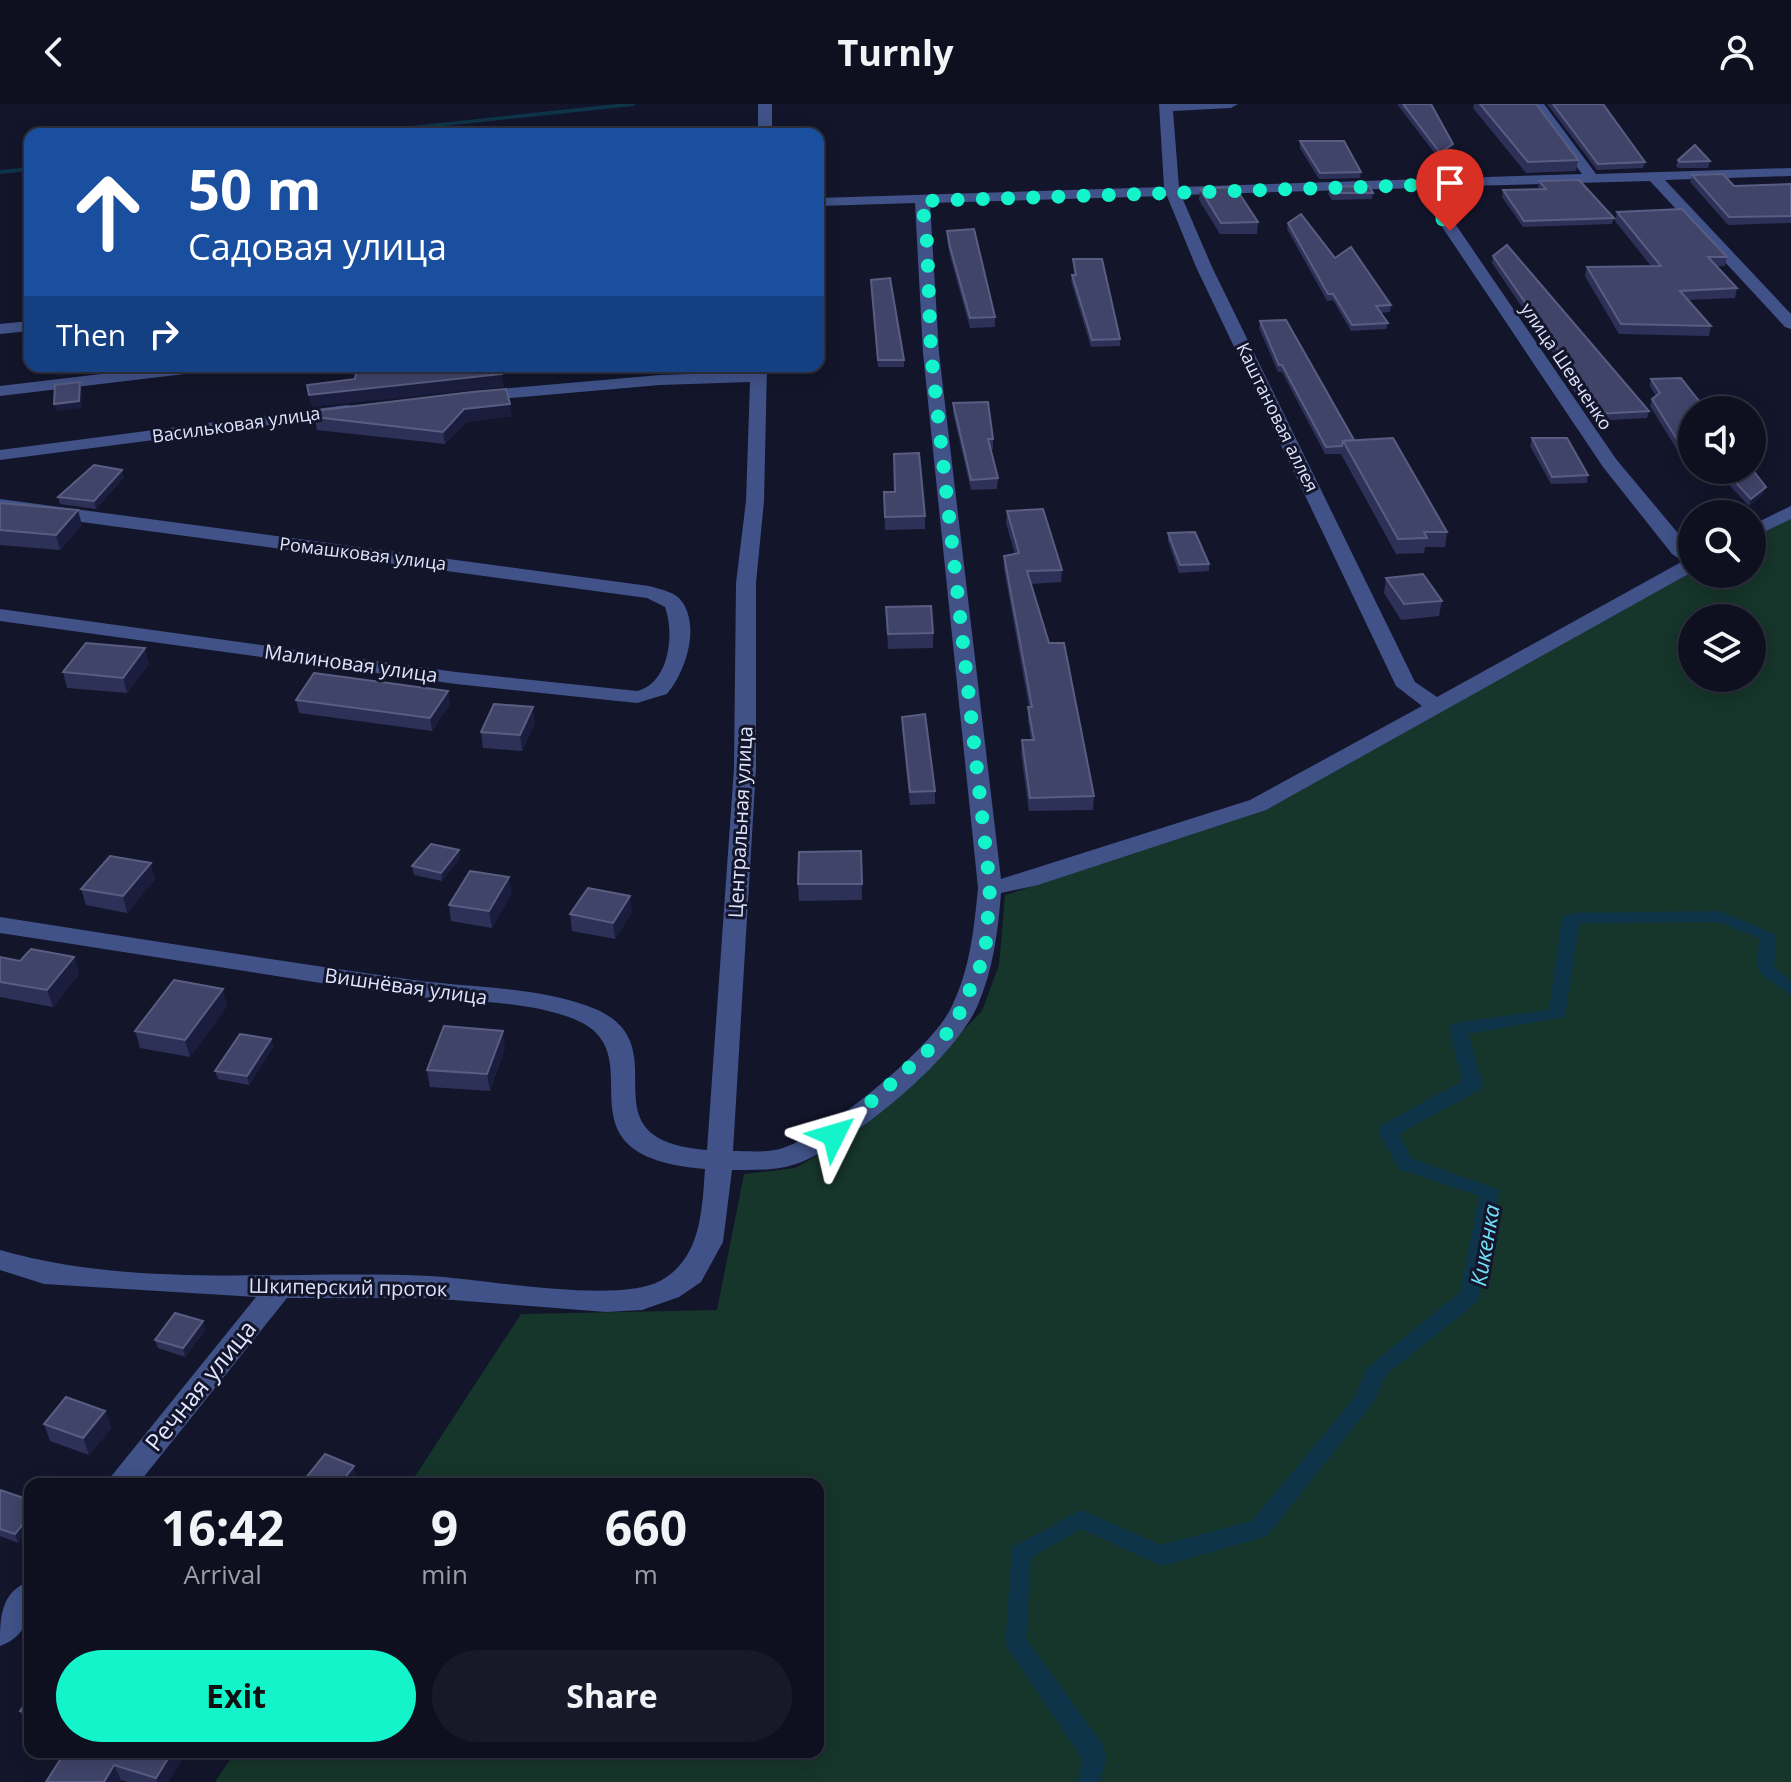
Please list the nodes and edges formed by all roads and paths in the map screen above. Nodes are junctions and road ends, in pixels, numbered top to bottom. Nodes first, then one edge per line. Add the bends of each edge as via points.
1 (765, 104) edge
2 (1231, 104) edge
3 (1537, 104) edge
4 (1166, 105) edge
5 (765, 128) edge
6 (1791, 172) edge
7 (1654, 177) junction
8 (1593, 179) junction
9 (1421, 185) junction
10 (1172, 191) junction
11 (922, 201) junction
12 (824, 202) edge
13 (1791, 324) edge
14 (24, 327) edge
15 (0, 329) edge
16 (160, 372) edge
17 (759, 372) edge
18 (0, 391) edge
19 (452, 398) edge
20 (358, 408) edge
21 (0, 455) edge
22 (0, 505) edge
23 (1791, 512) edge
24 (1766, 525) edge
25 (1678, 549) edge
26 (1678, 570) edge
27 (0, 615) edge
28 (677, 652) joint
29 (1438, 707) junction
30 (990, 888) junction
31 (0, 925) edge
32 (718, 1160) junction
33 (0, 1260) edge
34 (691, 1274) joint
35 (280, 1287) junction
36 (125, 1478) edge
37 (24, 1602) edge
38 (0, 1632) edge

1 - 5 street
2 - 4 street
3 - 8 street
4 - 10 street, Каштановая аллея
6 - 7 street
7 - 8 street
7 - 13 street
8 - 9 street
9 - 10 street
9 - 25 street, улица Шевченко via 1609,463
10 - 11 street
10 - 29 street, Каштановая аллея via 1406,686
11 - 12 street
11 - 30 street, Вишнёвая улица via 931,353
14 - 15 street
16 - 18 street
17 - 19 street
17 - 32 street, Центральная улица via 746,583 744,783
20 - 21 street, Васильковая улица
22 - 28 street, Ромашковая улица via 649,592 667,598 676,608
23 - 24 street
26 - 29 street
27 - 28 street, Малиновая улица via 456,678 637,697 660,690 669,680
29 - 30 street via 1258,805 1030,880
30 - 32 street, Вишнёвая улица via 985,955 953,1028 834,1135 787,1158
31 - 32 street, Вишнёвая улица via 551,1004 583,1014 611,1031 623,1056 622,1112 637,1136 662,1154
32 - 34 street, Центральная улица via 709,1242
33 - 35 street, Шкиперский проток via 44,1273
34 - 35 street, Шкиперский проток via 642,1299 606,1301 428,1287
35 - 36 street, Речная улица
37 - 38 street

